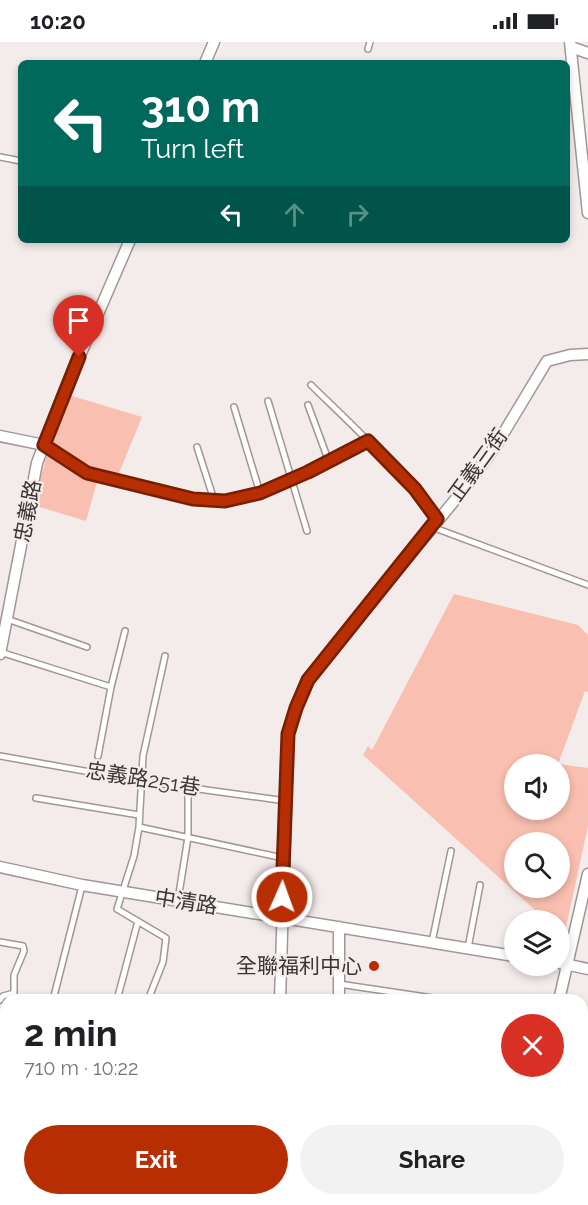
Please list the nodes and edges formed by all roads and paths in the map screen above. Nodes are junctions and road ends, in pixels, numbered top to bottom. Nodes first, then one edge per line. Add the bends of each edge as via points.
1 (214, 42) edge
2 (370, 42) edge
3 (571, 44) edge
4 (369, 49) dead end
5 (588, 53) edge
6 (206, 60) edge
7 (584, 143) edge
8 (0, 157) edge
9 (18, 160) edge
10 (588, 213) edge
11 (128, 243) edge
12 (588, 354) edge
13 (311, 385) dead end
14 (268, 401) dead end
15 (308, 405) dead end
16 (234, 407) dead end
17 (0, 436) edge
18 (368, 441) junction
19 (44, 445) junction
20 (197, 447) dead end
21 (329, 462) junction
22 (291, 479) junction
23 (260, 493) junction
24 (214, 500) junction
25 (434, 523) junction
26 (307, 531) dead end
27 (588, 585) edge
28 (7, 619) junction
29 (125, 632) dead end
30 (87, 647) dead end
31 (0, 653) edge
32 (165, 656) dead end
33 (111, 687) junction
34 (0, 756) edge
35 (98, 756) dead end
36 (141, 781) junction
37 (188, 787) junction
38 (36, 798) dead end
39 (286, 801) junction
40 (139, 815) junction
41 (139, 827) junction
42 (188, 837) junction
43 (451, 851) dead end
44 (283, 858) junction
45 (0, 867) edge
46 (588, 874) edge
47 (82, 885) junction
48 (480, 885) dead end
49 (123, 891) junction
50 (178, 900) junction
51 (281, 917) junction
52 (138, 921) junction
53 (339, 927) junction
54 (570, 939) edge
55 (0, 942) edge
56 (432, 942) junction
57 (468, 948) junction
58 (504, 954) edge
59 (570, 965) edge
60 (588, 969) edge
61 (562, 976) edge
62 (339, 984) junction
63 (10, 994) edge
64 (55, 994) edge
65 (119, 994) edge
66 (150, 994) edge
67 (280, 994) edge
68 (339, 994) edge
69 (406, 994) edge
70 (560, 994) edge

1 - 6 street
2 - 4 lane
3 - 5 street
3 - 7 street
7 - 10 street
8 - 9 lane
11 - 19 street, 忠義路
12 - 25 street, 正義三街 via 547,361 497,444
13 - 18 lane
14 - 22 lane
15 - 21 lane
16 - 23 lane
17 - 19 street
18 - 21 lane
18 - 25 lane via 415,489
19 - 24 lane via 87,473 193,499
19 - 28 street, 忠義路
20 - 24 lane
21 - 22 lane
22 - 23 lane
22 - 26 lane
23 - 24 lane
25 - 27 lane
25 - 39 street, 正義三街 via 308,680 288,734
28 - 30 lane
28 - 31 street, 忠義路
29 - 33 lane
31 - 33 lane
32 - 36 lane
33 - 35 lane
34 - 36 lane, 忠義路251巷
36 - 37 lane, 忠義路251巷
36 - 40 lane
37 - 39 lane, 忠義路251巷
37 - 42 lane
38 - 40 lane
39 - 44 street, 正義三街
40 - 41 lane
41 - 42 lane
41 - 49 lane
42 - 44 lane
42 - 50 lane
43 - 56 lane
44 - 51 street, 正義三街
45 - 47 street, 中清路
46 - 54 street
47 - 49 street, 中清路
47 - 64 lane
48 - 57 lane
49 - 50 street, 中清路
49 - 52 lane via 117,909
50 - 51 street, 中清路
51 - 53 street, 中清路
51 - 67 street, 正義三街
52 - 65 lane
52 - 66 lane via 166,938 163,962
53 - 56 street, 中清路
53 - 62 street
55 - 63 lane via 23,946 24,951 14,975 14,993
56 - 57 street, 中清路
57 - 58 street, 中清路
59 - 60 street
61 - 70 street
62 - 68 street
62 - 69 lane

